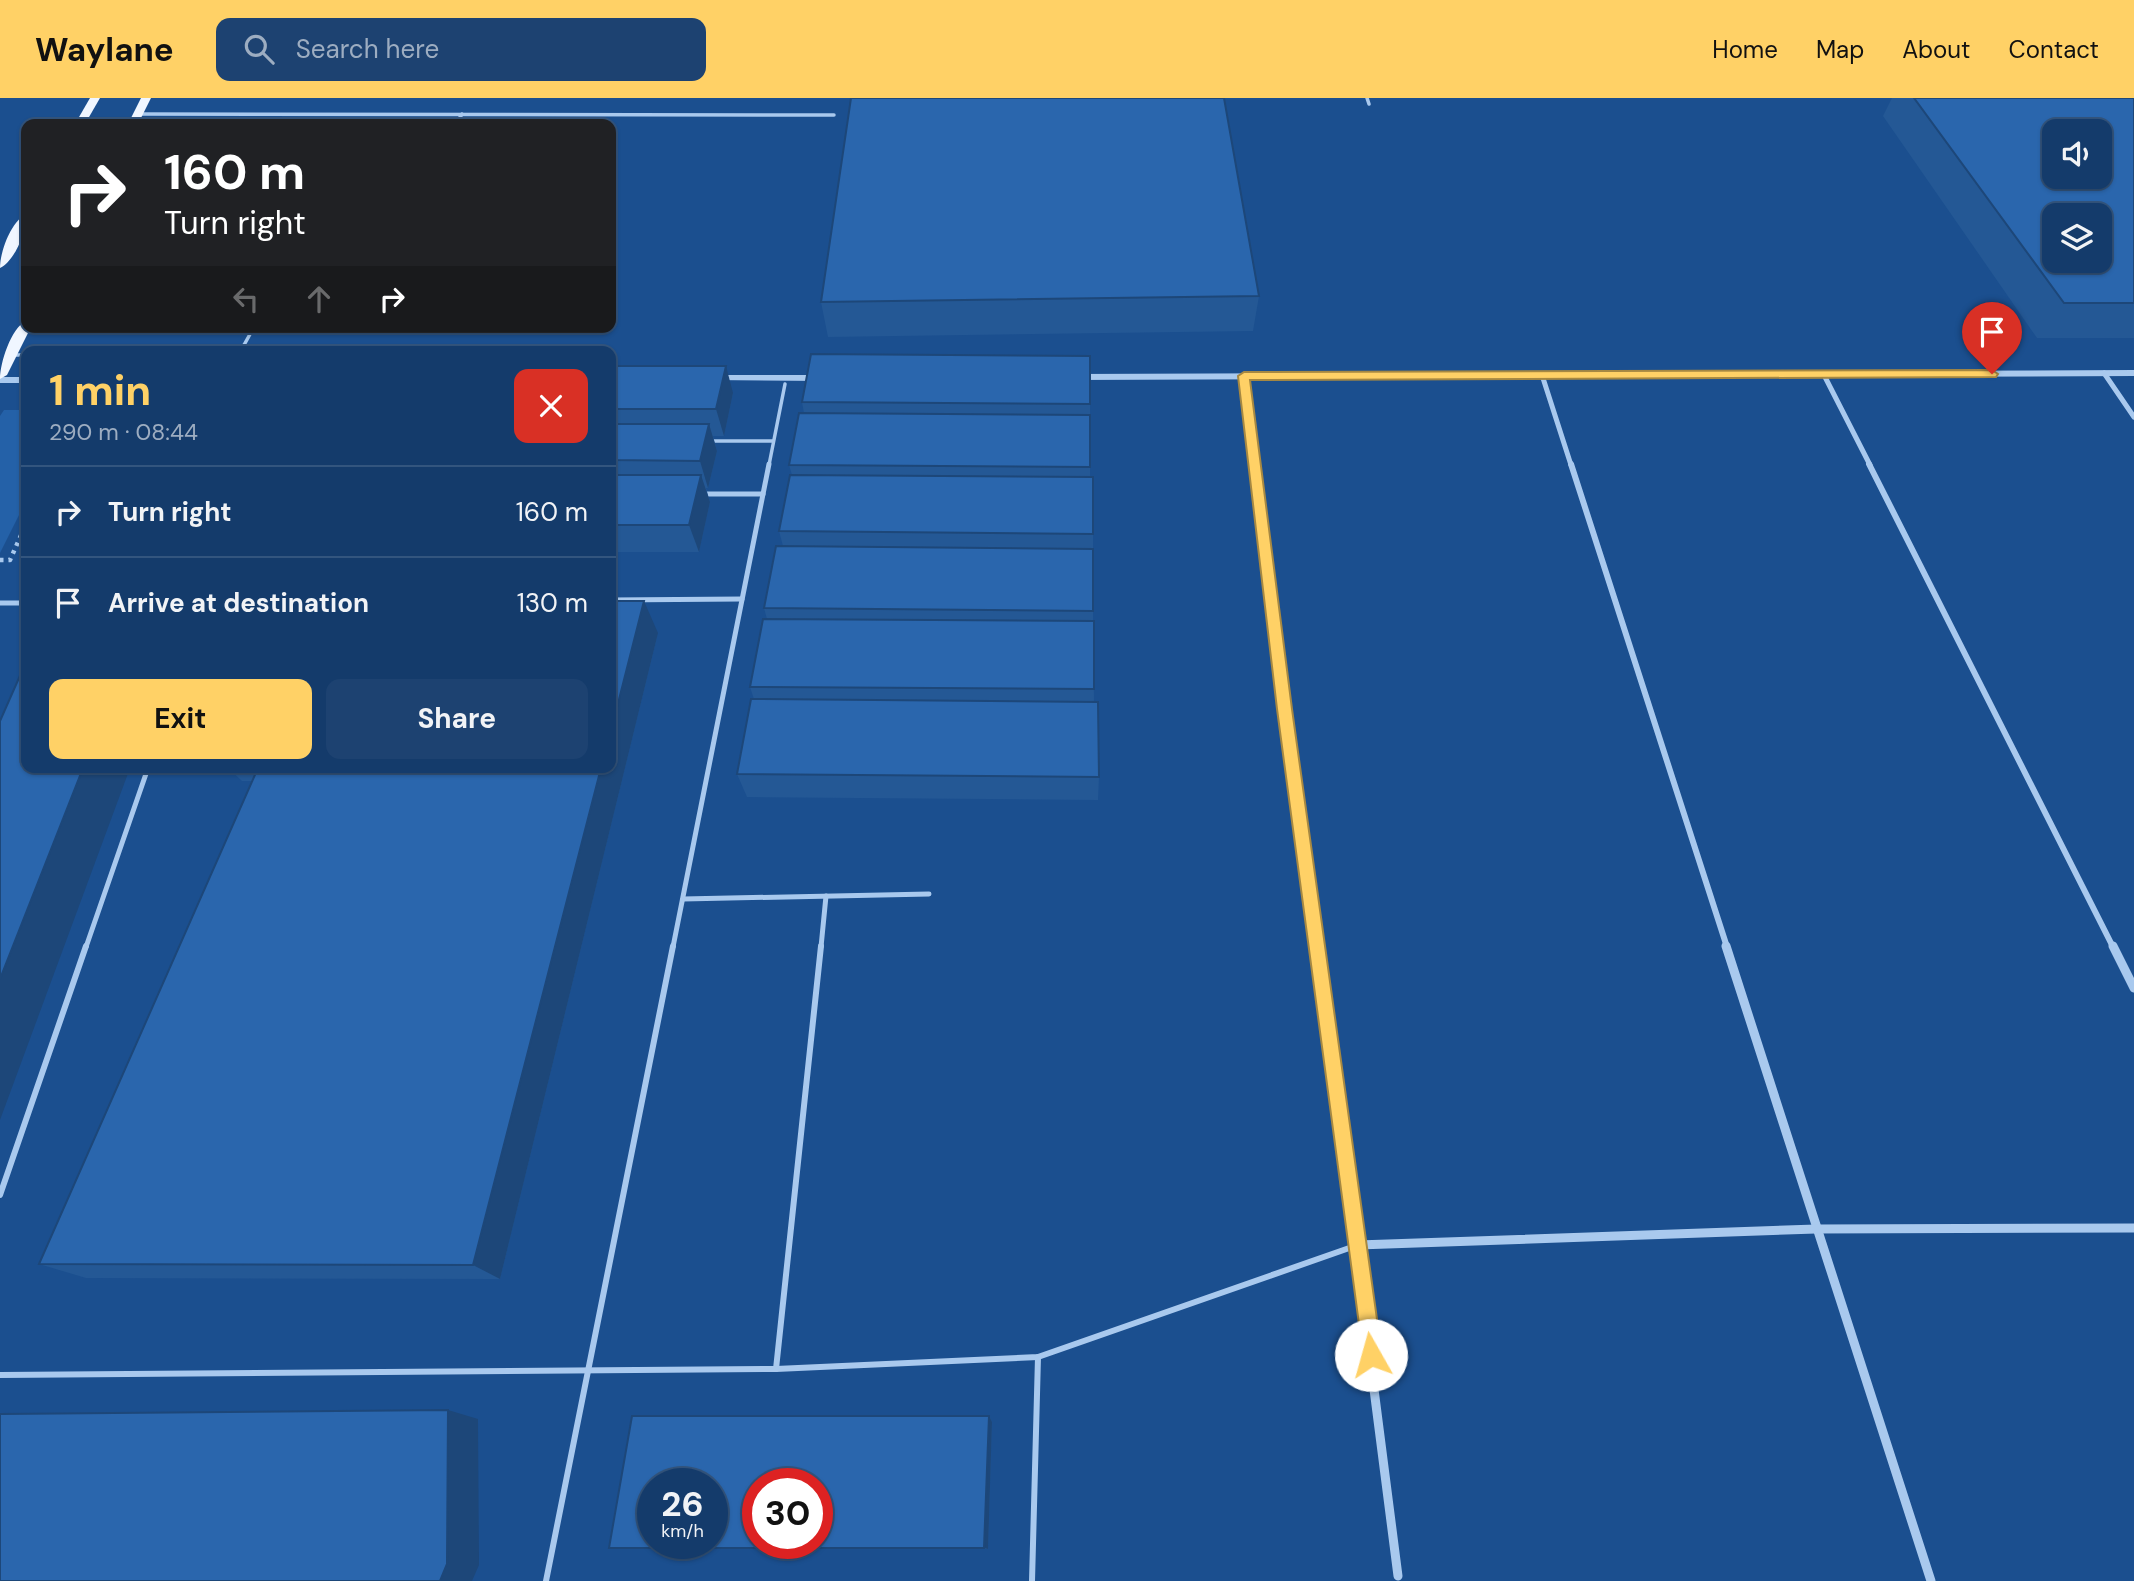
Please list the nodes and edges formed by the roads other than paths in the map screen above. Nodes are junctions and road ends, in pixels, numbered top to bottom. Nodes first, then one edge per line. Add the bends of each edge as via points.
1 (95, 98) edge
2 (146, 98) edge
3 (1367, 98) edge
4 (1369, 104) dead end
5 (461, 114) junction
6 (834, 115) dead end
7 (83, 119) edge
8 (135, 119) edge
9 (458, 119) edge
10 (21, 227) edge
11 (0, 264) edge
12 (22, 333) edge
13 (10, 355) junction
14 (21, 355) edge
15 (2104, 373) junction
16 (2134, 373) edge
17 (1824, 375) junction
18 (1244, 376) junction
19 (1542, 376) junction
20 (1065, 377) edge
21 (0, 378) edge
22 (707, 378) edge
23 (831, 378) edge
24 (21, 380) edge
25 (785, 384) dead end
26 (2134, 416) edge
27 (706, 441) edge
28 (773, 441) junction
29 (694, 494) edge
30 (763, 494) junction
31 (742, 599) junction
32 (616, 600) edge
33 (0, 603) edge
34 (21, 603) edge
35 (146, 773) edge
36 (929, 894) dead end
37 (826, 896) junction
38 (683, 898) junction
39 (2134, 988) edge
40 (0, 1195) edge
41 (2134, 1228) edge
42 (1816, 1229) junction
43 (1358, 1244) junction
44 (1038, 1357) junction
45 (776, 1369) junction
46 (588, 1370) junction
47 (0, 1375) edge
48 (1398, 1576) dead end
49 (547, 1581) edge
50 (1032, 1581) edge
51 (1931, 1581) edge

1 - 7 main road
2 - 8 main road
3 - 4 lane
5 - 6 lane
5 - 8 lane
5 - 9 lane
10 - 11 main road
12 - 13 main road
13 - 14 lane
13 - 21 main road
15 - 16 street
15 - 17 street
15 - 26 street
17 - 19 street
17 - 39 street
18 - 19 street
18 - 20 street
18 - 43 street via 1284,709
19 - 42 street
21 - 24 street
22 - 23 street
25 - 28 lane
27 - 28 lane
28 - 30 lane
29 - 30 lane
30 - 31 lane
31 - 32 lane
31 - 38 lane
33 - 34 lane
35 - 40 lane
36 - 37 lane
37 - 38 lane
37 - 45 lane
38 - 46 lane
41 - 42 street
42 - 43 street
42 - 51 street
43 - 44 lane
43 - 48 street
44 - 45 lane
44 - 50 lane
45 - 46 lane
46 - 47 lane
46 - 49 lane

